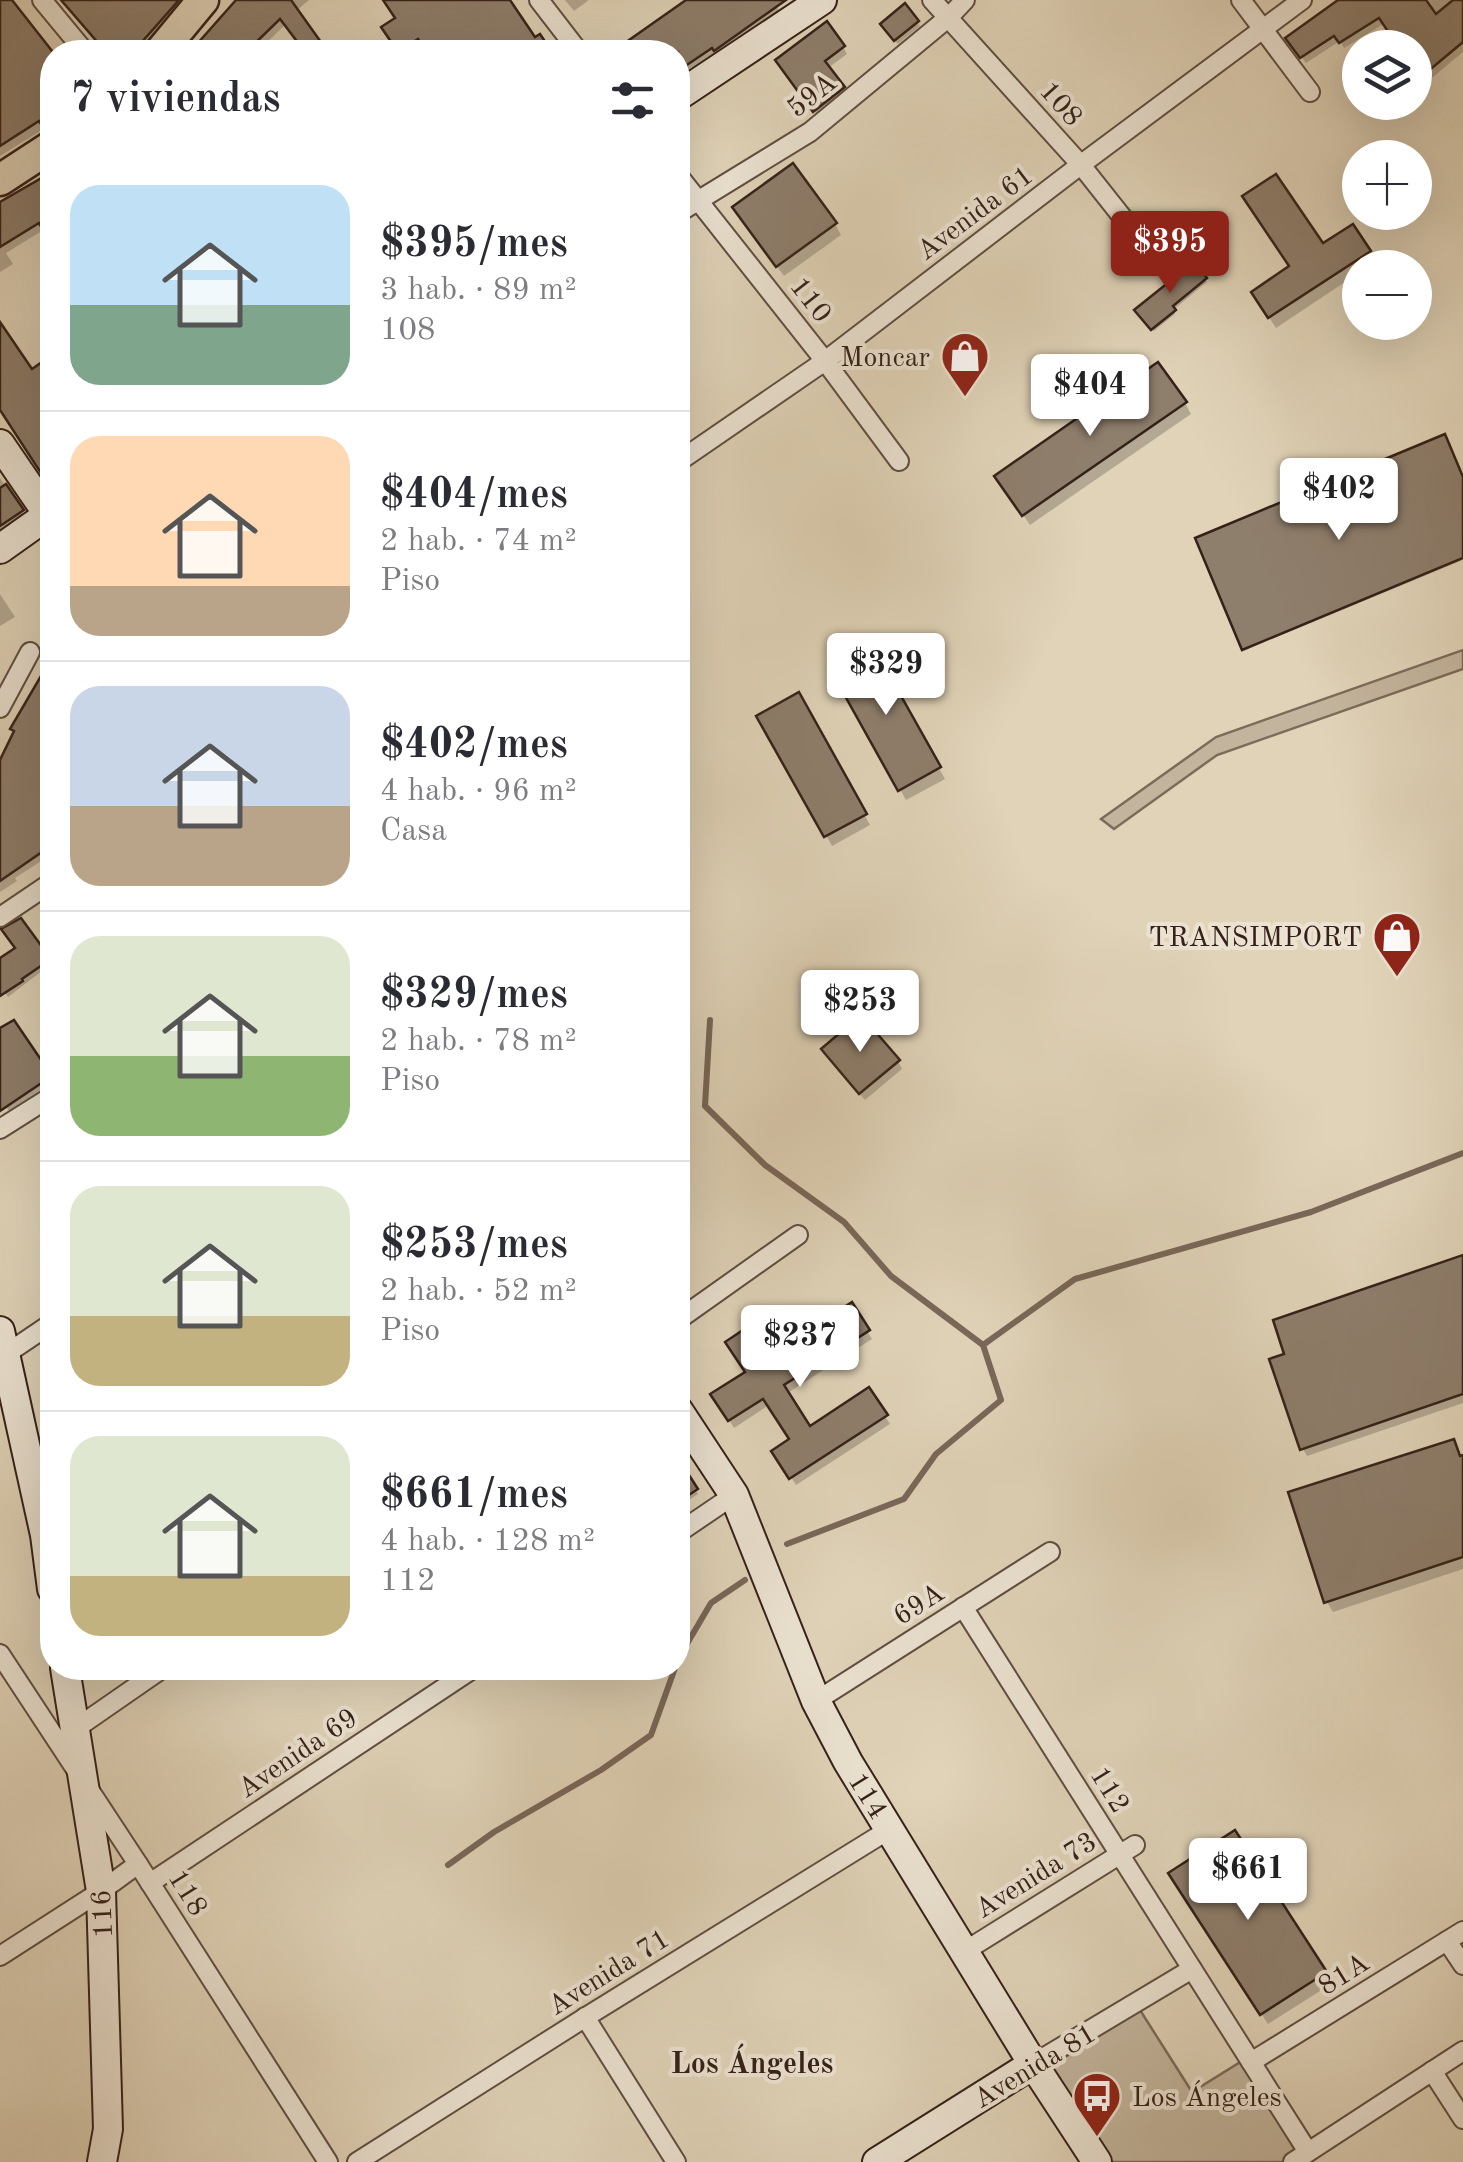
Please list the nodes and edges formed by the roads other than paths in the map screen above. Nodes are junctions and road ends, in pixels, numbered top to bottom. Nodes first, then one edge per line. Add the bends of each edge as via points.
1 (42, 0) edge
2 (203, 0) edge
3 (539, 0) edge
4 (822, 0) edge
5 (932, 0) edge
6 (965, 0) edge
7 (1241, 0) edge
8 (1302, 0) edge
9 (949, 18) junction
10 (1262, 28) junction
11 (76, 40) edge
12 (170, 40) edge
13 (570, 40) edge
14 (690, 88) edge
15 (1310, 92) dead end
16 (40, 154) edge
17 (1080, 165) junction
18 (0, 180) edge
19 (690, 189) edge
20 (700, 201) junction
21 (690, 206) edge
22 (1146, 247) dead end
23 (825, 360) junction
24 (0, 444) edge
25 (690, 454) edge
26 (899, 461) dead end
27 (40, 500) edge
28 (40, 523) edge
29 (0, 549) edge
30 (30, 652) dead end
31 (0, 708) edge
32 (40, 890) edge
33 (0, 916) edge
34 (40, 1104) edge
35 (0, 1129) edge
36 (798, 1235) dead end
37 (690, 1312) edge
38 (40, 1330) edge
39 (2, 1348) edge
40 (690, 1428) edge
41 (734, 1495) junction
42 (40, 1500) edge
43 (690, 1525) edge
44 (1050, 1552) dead end
45 (963, 1607) junction
46 (0, 1654) edge
47 (67, 1680) edge
48 (145, 1680) edge
49 (456, 1680) edge
50 (816, 1701) junction
51 (75, 1728) junction
52 (83, 1783) junction
53 (890, 1829) junction
54 (1127, 1849) junction
55 (138, 1864) junction
56 (150, 1883) junction
57 (101, 1892) junction
58 (1455, 1936) edge
59 (965, 1951) junction
60 (0, 1956) edge
61 (1463, 1965) edge
62 (1192, 1969) junction
63 (585, 2017) junction
64 (1463, 2051) edge
65 (1251, 2062) junction
66 (1034, 2064) junction
67 (1432, 2071) junction
68 (1463, 2119) edge
69 (1300, 2157) edge
70 (102, 2162) edge
71 (328, 2162) edge
72 (357, 2162) edge
73 (676, 2162) edge
74 (877, 2162) edge
75 (1097, 2162) edge

1 - 11 street
2 - 12 main road
3 - 13 street
4 - 14 street
5 - 9 street, 108
6 - 9 street, 59A
7 - 10 street
8 - 10 street, Avenida 61
9 - 17 street, 108
9 - 20 street, 59A via 810,132
10 - 15 street
10 - 17 street, Avenida 61
16 - 18 main road
17 - 22 street, 108
17 - 23 street, Avenida 61
19 - 20 street, 110
20 - 21 street, 59A
20 - 23 street, 110
23 - 25 street, Avenida 61
23 - 26 street, 110
24 - 27 street
28 - 29 street
30 - 31 street
32 - 33 street
34 - 35 street
36 - 37 street
38 - 39 street
39 - 42 street
40 - 41 street, 114
41 - 43 street
41 - 50 street, 114
44 - 45 street, 69A
45 - 50 street, 69A
45 - 54 street, 112
46 - 52 street, 118
47 - 51 street, 116
48 - 51 street
49 - 56 street, Avenida 69
50 - 53 street, 114
51 - 52 street, 116
52 - 55 street, 118
52 - 57 street, 116
53 - 59 street, 114
53 - 63 street, Avenida 71
54 - 59 street, Avenida 73
54 - 62 street, 112
55 - 56 street, 118
55 - 57 street
56 - 71 street, 118
57 - 60 street
57 - 70 street, 116 via 108,2128
58 - 61 street
58 - 65 street, 81A
59 - 66 street, 114
62 - 65 street, 112
62 - 66 street, Avenida 81
63 - 72 street, Avenida 71
63 - 73 street
64 - 67 street
65 - 69 street, 112
66 - 74 street, Avenida 81
66 - 75 street, 114
67 - 68 street
67 - 69 street

